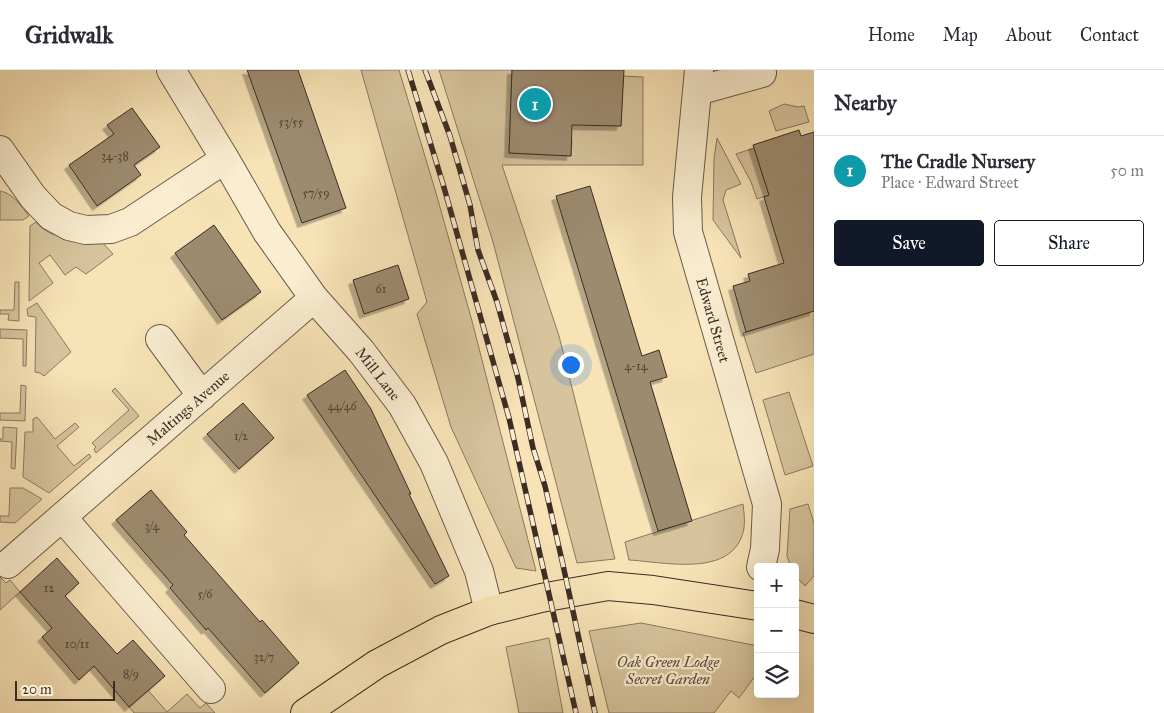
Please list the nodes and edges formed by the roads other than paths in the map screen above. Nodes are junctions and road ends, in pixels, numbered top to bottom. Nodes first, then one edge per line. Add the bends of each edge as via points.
1 (171, 70) edge
2 (762, 73) dead end
3 (698, 80) edge
4 (1, 154) edge
5 (225, 158) junction
6 (314, 298) junction
7 (160, 339) dead end
8 (202, 396) junction
9 (62, 517) junction
10 (762, 563) edge
11 (8, 564) dead end
12 (754, 599) edge
13 (489, 612) junction
14 (799, 615) edge
15 (814, 618) edge
16 (211, 689) dead end
17 (306, 712) edge

1 - 5 street, Mill Lane
2 - 3 street
3 - 10 street, Edward Street via 687,197 688,232 767,504
4 - 5 street via 51,216 69,226 86,230 110,229 130,222
5 - 6 street, Mill Lane via 267,232
6 - 8 street, Maltings Avenue
6 - 13 street, Mill Lane via 361,350 402,405 434,463 479,571
7 - 8 street
8 - 9 street, Maltings Avenue
9 - 11 street, Maltings Avenue
9 - 16 street
12 - 13 main road via 608,586 541,598
13 - 17 main road via 441,630 377,664
14 - 15 main road

